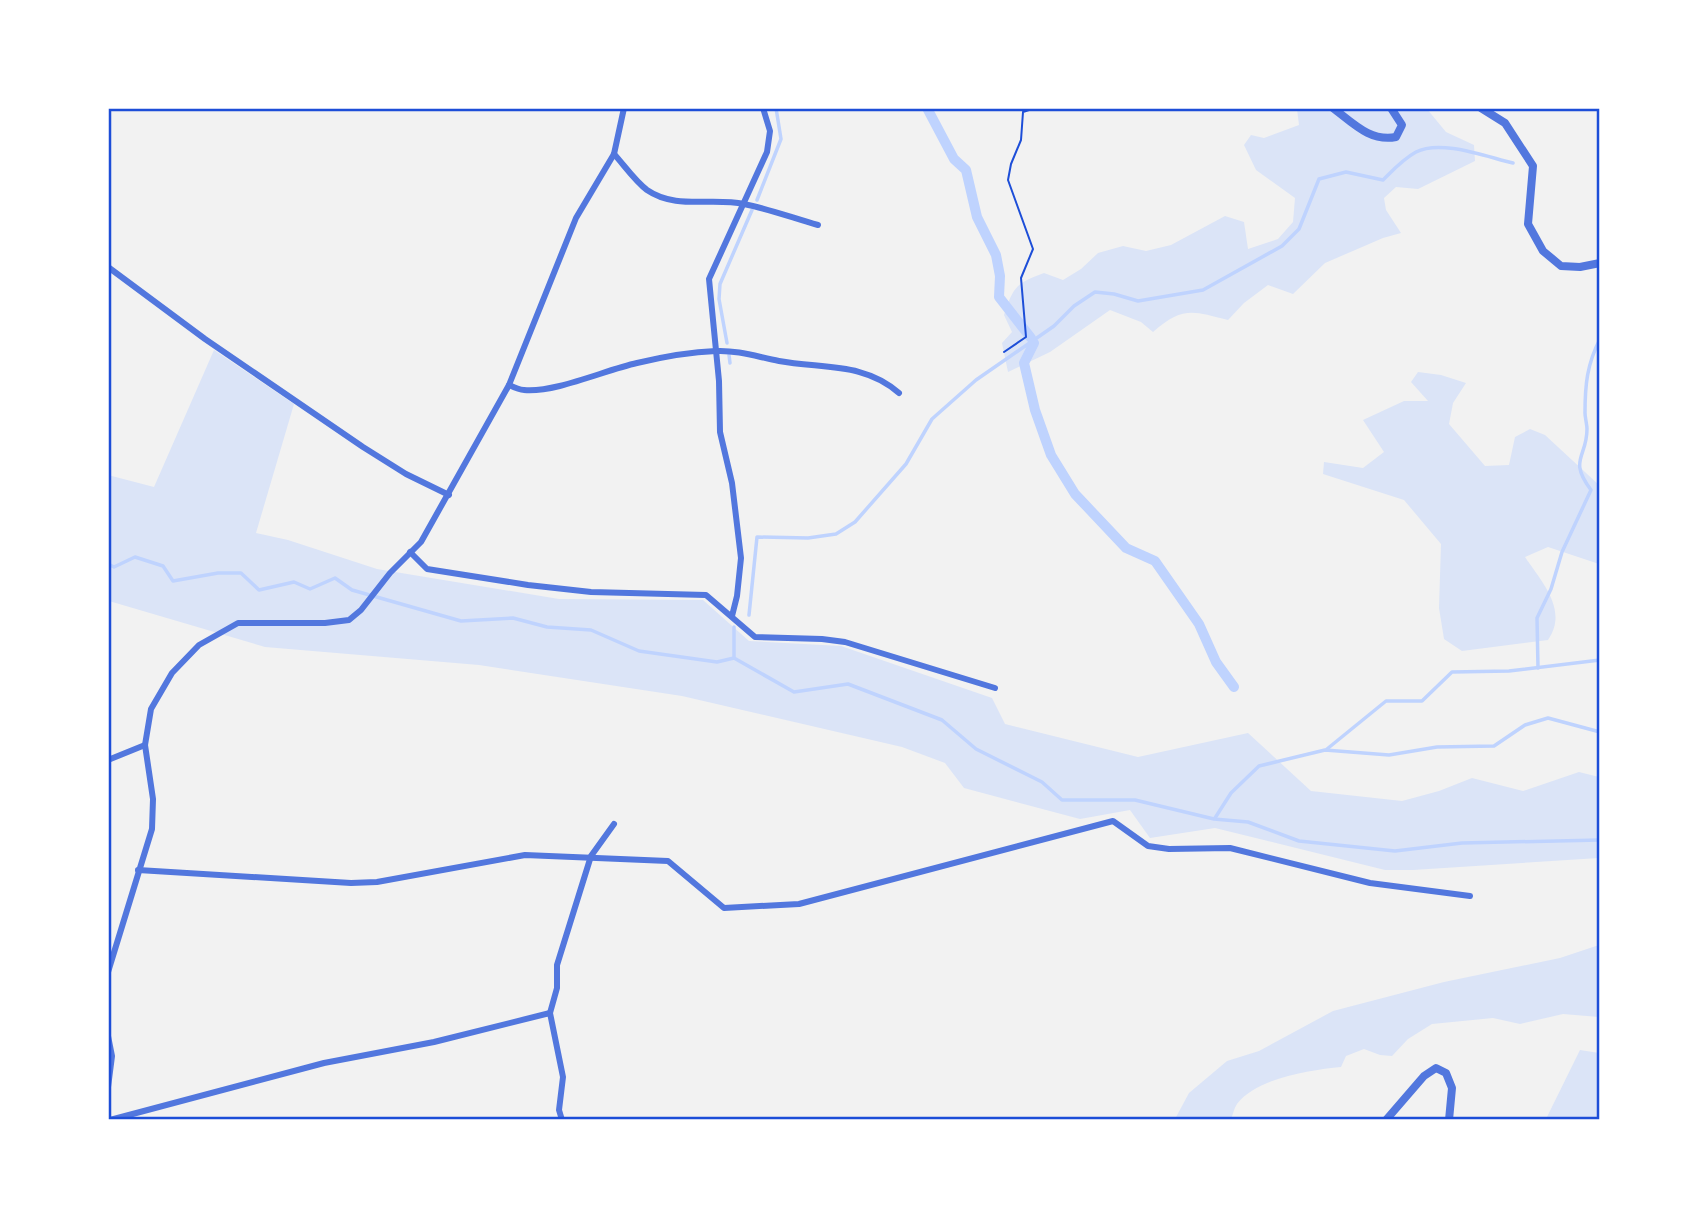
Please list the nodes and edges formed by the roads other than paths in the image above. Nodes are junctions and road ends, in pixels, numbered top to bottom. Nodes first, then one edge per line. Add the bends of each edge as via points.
1 (624, 108) edge
2 (763, 108) edge
3 (1333, 108) edge
4 (1391, 108) edge
5 (1481, 108) edge
6 (614, 154) junction
7 (743, 204) junction
8 (818, 225) dead end
9 (1600, 263) edge
10 (108, 267) edge
11 (715, 351) junction
12 (509, 385) junction
13 (900, 393) dead end
14 (449, 495) junction
15 (410, 552) junction
16 (732, 616) junction
17 (995, 688) dead end
18 (145, 745) junction
19 (108, 760) edge
20 (614, 824) dead end
21 (590, 856) junction
22 (138, 870) junction
23 (1470, 896) dead end
24 (108, 972) edge
25 (550, 1013) junction
26 (108, 1036) edge
27 (108, 1087) edge
28 (110, 1119) edge
29 (562, 1119) edge
30 (1386, 1119) edge
31 (1449, 1119) edge

1 - 6 street
2 - 7 street via 770,141
3 - 4 street via 1361,130 1384,139 1396,136 1402,125
5 - 9 street via 1505,123 1533,166 1528,224 1543,251 1561,267
6 - 7 street via 646,190 663,198
6 - 12 street via 576,218
7 - 8 street
7 - 11 street via 709,279
10 - 14 street via 363,447
11 - 12 street via 637,363 546,388 522,390
11 - 13 street via 843,367 869,374
11 - 16 street via 720,432 741,558
12 - 14 street
14 - 15 street
15 - 16 street via 427,569 528,585 706,595
15 - 18 street via 349,620 238,623 199,645 172,673 151,709
16 - 17 street via 755,637 845,642
18 - 19 street
18 - 22 street via 152,829
20 - 21 street
21 - 22 street via 525,855 351,883
21 - 23 street via 668,861 724,908 799,904 1113,821 1148,846 1230,848 1370,883
21 - 25 street via 557,965
22 - 24 street
25 - 28 street via 324,1063
25 - 29 street via 563,1077
26 - 27 street via 112,1056
30 - 31 street via 1436,1068 1446,1073 1452,1087

